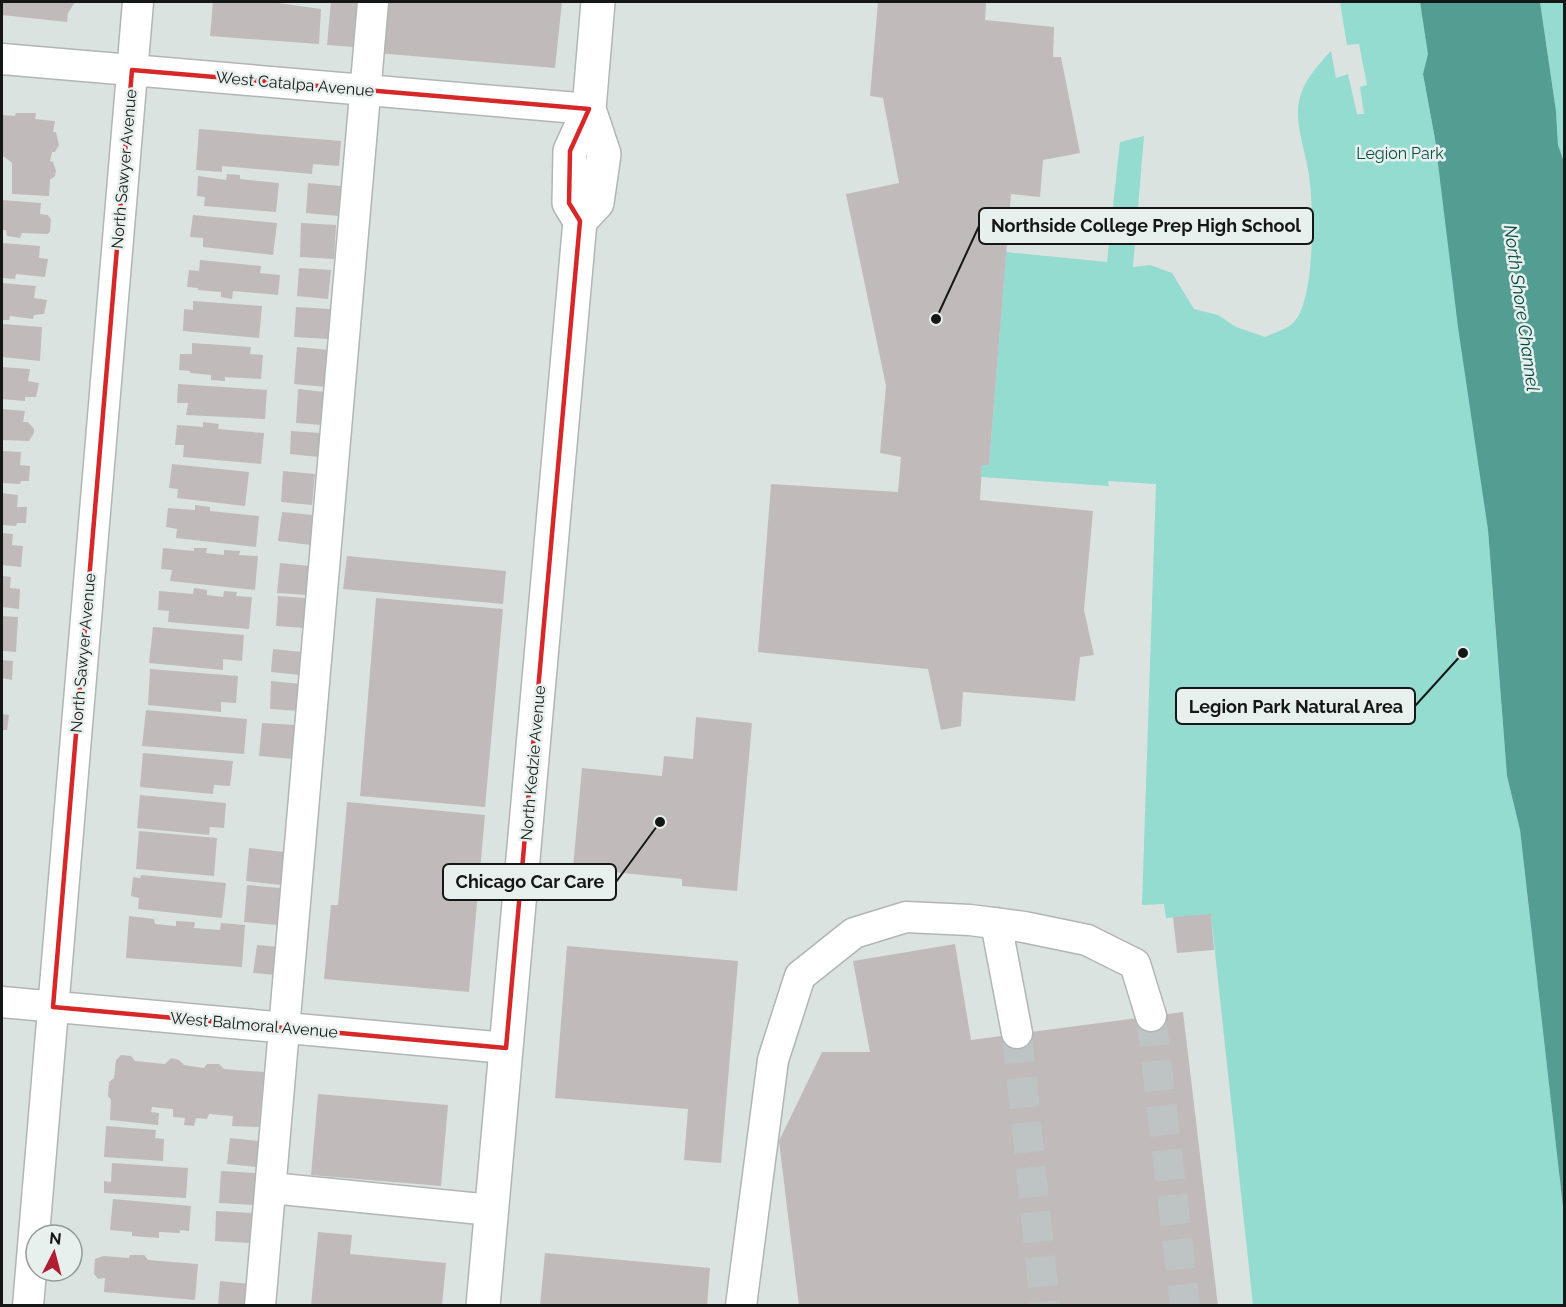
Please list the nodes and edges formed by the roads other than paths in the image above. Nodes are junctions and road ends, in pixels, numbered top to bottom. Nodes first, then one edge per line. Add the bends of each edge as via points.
1 (138, 2) edge
2 (373, 2) edge
3 (598, 2) edge
4 (2, 59) edge
5 (132, 70) junction
6 (366, 90) junction
7 (589, 109) junction
8 (996, 923) junction
9 (2, 1002) edge
10 (53, 1007) junction
11 (1151, 1016) tunnel mouth
12 (284, 1028) junction
13 (1017, 1033) tunnel mouth
14 (506, 1048) junction
15 (270, 1188) junction
16 (491, 1210) junction
17 (28, 1305) edge
18 (260, 1305) edge
19 (483, 1305) edge
20 (741, 1305) edge

1 - 5 street, North Sawyer Avenue
2 - 6 street
3 - 7 main road, North Kedzie Avenue
4 - 5 street, West Catalpa Avenue
5 - 6 street, West Catalpa Avenue
5 - 10 street, North Sawyer Avenue
6 - 7 street, West Catalpa Avenue
6 - 12 street
7 - 14 main road, North Kedzie Avenue via 604,154 597,203 580,221
8 - 11 street via 1087,940 1135,964
8 - 13 street
8 - 20 street via 906,917 854,933 800,976 773,1060
9 - 10 street, West Balmoral Avenue
10 - 12 street, West Balmoral Avenue
10 - 17 street, North Sawyer Avenue
12 - 14 street, West Balmoral Avenue
12 - 15 street
14 - 16 main road, North Kedzie Avenue
15 - 16 street
15 - 18 street
16 - 19 main road, North Kedzie Avenue

